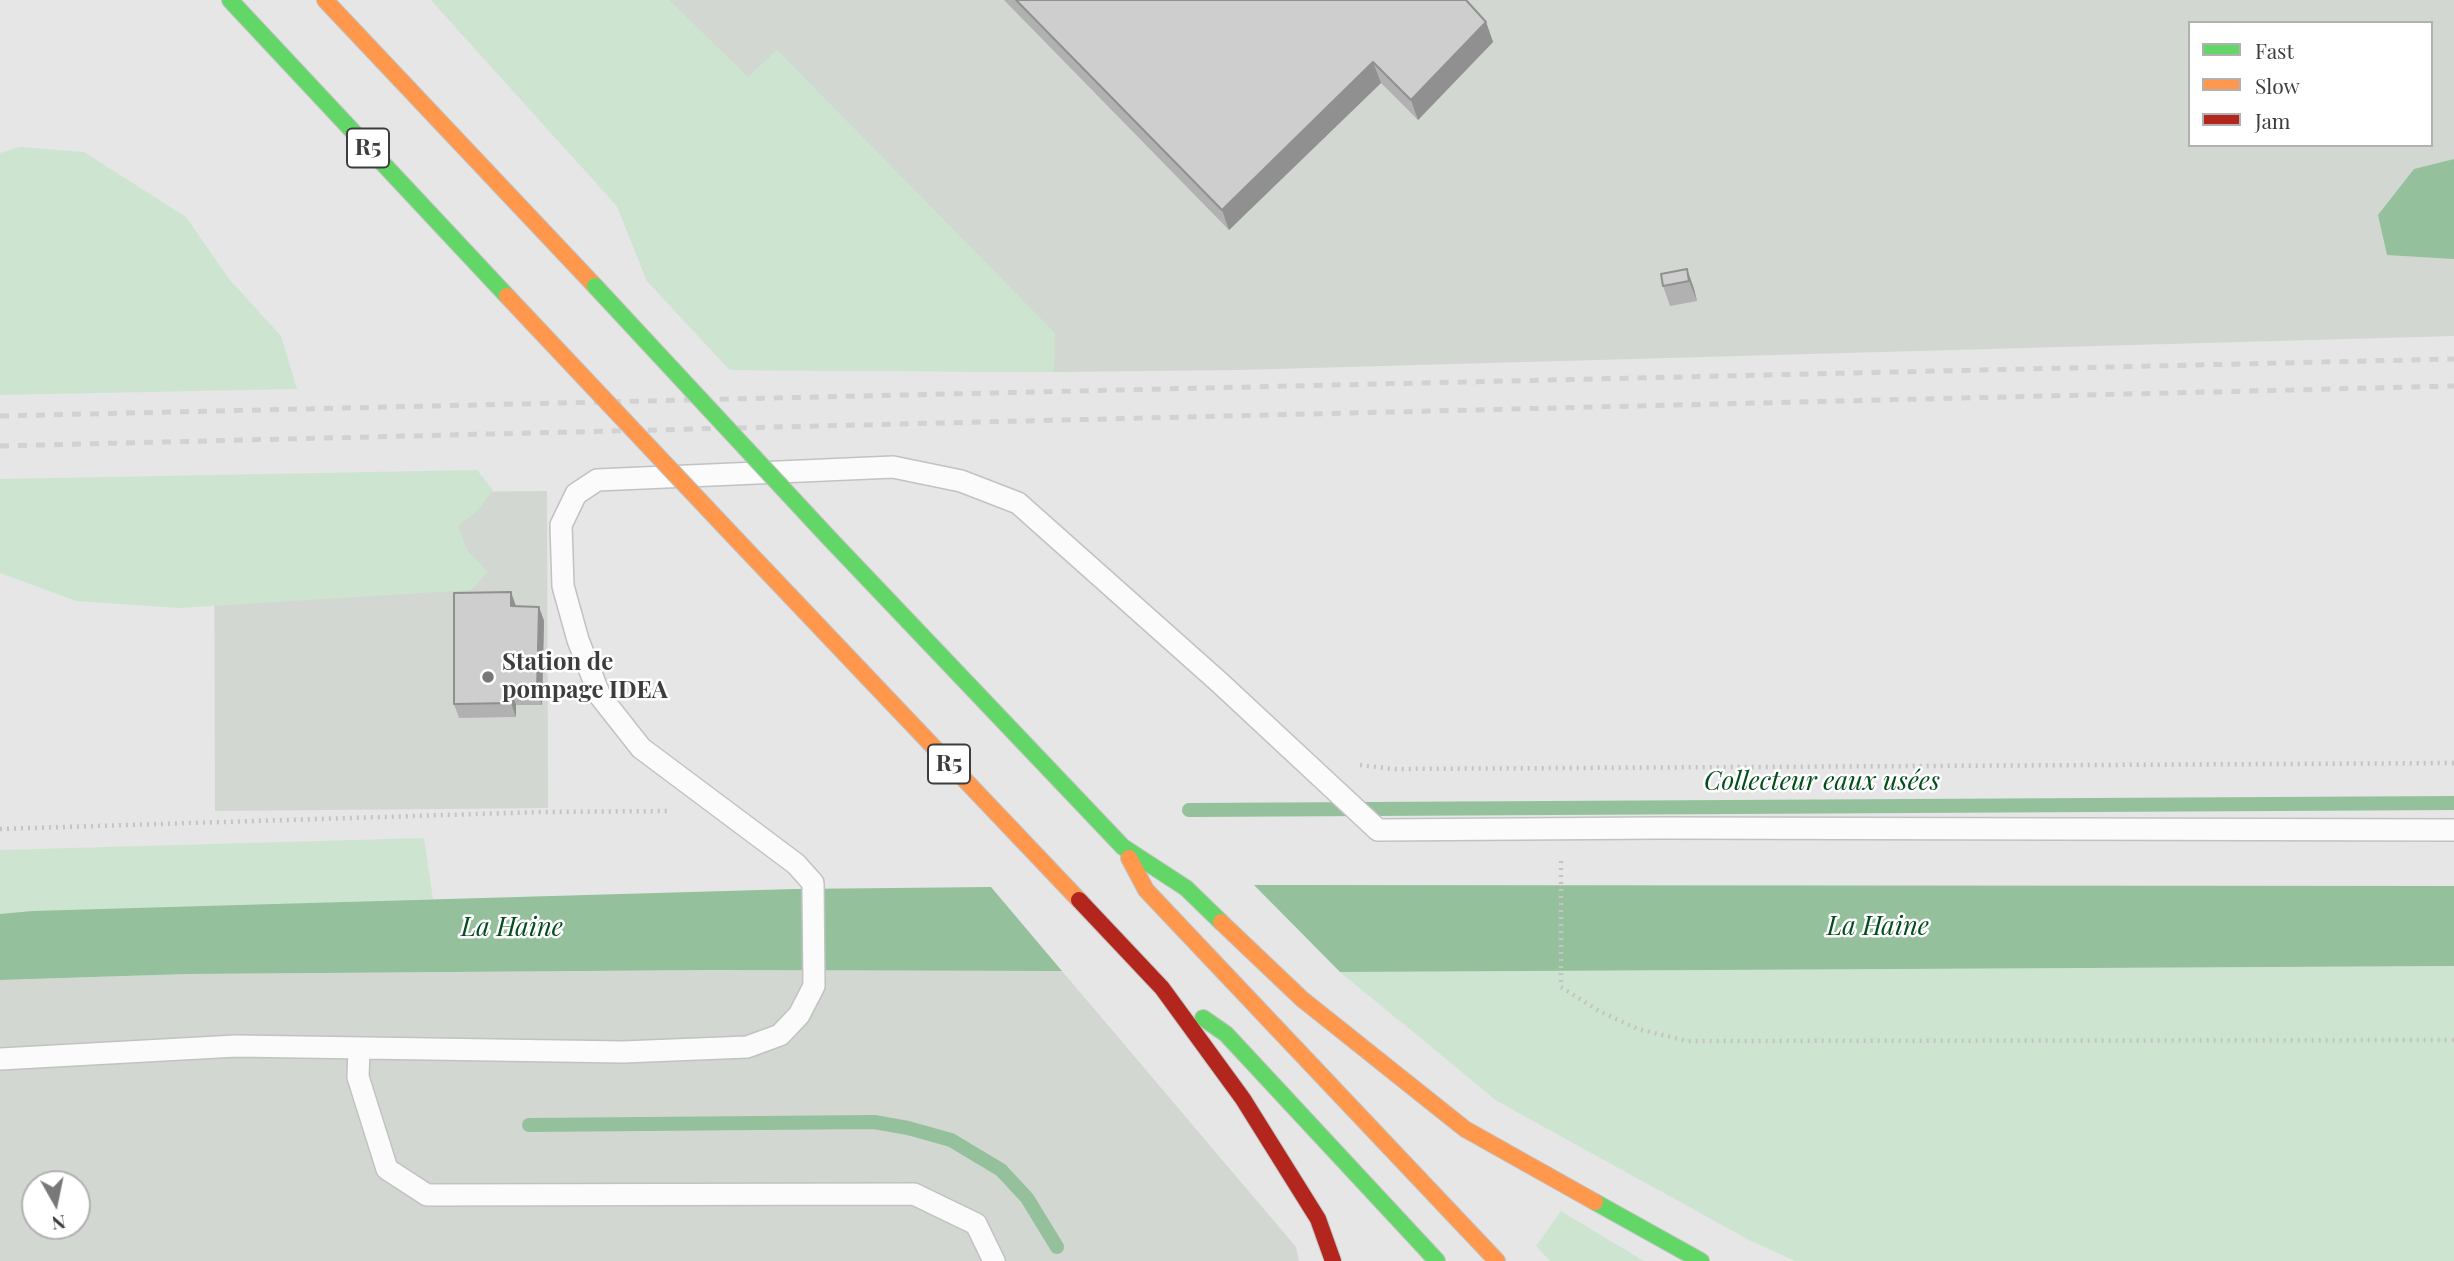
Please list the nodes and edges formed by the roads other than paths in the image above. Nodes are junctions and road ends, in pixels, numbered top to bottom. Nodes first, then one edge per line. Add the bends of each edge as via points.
1 (230, 0) edge
2 (325, 0) edge
3 (2454, 830) edge
4 (1123, 847) junction
5 (1162, 988) junction
6 (359, 1048) junction
7 (0, 1059) edge
8 (994, 1261) edge
9 (1333, 1261) edge
10 (1437, 1261) edge
11 (1497, 1261) edge
12 (1701, 1261) edge

1 - 5 highway, R5, bridge
2 - 4 highway, bridge
3 - 6 lane via 1378,830 1018,503 961,481 893,467 597,480 576,494 561,525 563,586 600,696 641,748 796,864 813,883 814,986 799,1015 780,1035 747,1047 623,1052
4 - 11 highway via 1146,890
4 - 12 highway via 1186,888 1302,999 1465,1129
5 - 9 highway via 1243,1098 1318,1219
5 - 10 highway via 1226,1034
6 - 7 lane via 236,1046
6 - 8 lane via 358,1077 387,1169 427,1195 914,1194 976,1224

